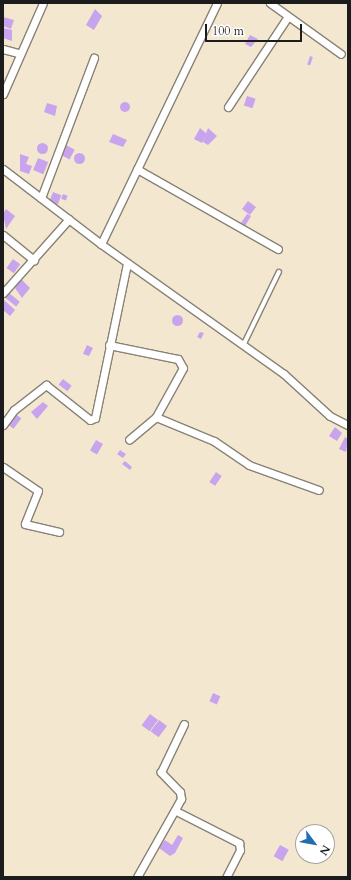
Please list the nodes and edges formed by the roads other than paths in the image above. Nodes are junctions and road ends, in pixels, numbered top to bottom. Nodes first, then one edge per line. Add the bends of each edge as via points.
1 (43, 3) edge
2 (217, 3) edge
3 (270, 3) edge
4 (287, 18) junction
5 (3, 49) edge
6 (18, 53) junction
7 (341, 54) dead end
8 (94, 58) dead end
9 (3, 94) edge
10 (228, 107) dead end
11 (3, 169) edge
12 (137, 169) junction
13 (41, 198) junction
14 (69, 219) junction
15 (3, 234) edge
16 (101, 244) junction
17 (278, 250) dead end
18 (34, 260) junction
19 (127, 263) junction
20 (279, 272) dead end
21 (3, 293) edge
22 (109, 345) junction
23 (243, 346) junction
24 (156, 417) junction
25 (3, 425) edge
26 (348, 425) edge
27 (129, 440) dead end
28 (3, 467) edge
29 (319, 490) dead end
30 (59, 532) dead end
31 (184, 724) dead end
32 (176, 811) junction
33 (137, 877) edge
34 (226, 877) edge

1 - 6 street
2 - 12 street
3 - 4 street
4 - 7 street
4 - 10 street
5 - 6 street
6 - 9 street
8 - 13 street
11 - 13 street
12 - 16 street
12 - 17 street
13 - 14 street
14 - 16 street
14 - 18 street
15 - 18 street
16 - 19 street
18 - 21 street
19 - 22 street
19 - 23 street
20 - 23 lane
22 - 24 street via 182,362 183,368
22 - 25 street via 95,418 90,420 46,385 14,410
23 - 26 street via 284,374 330,416
24 - 27 street
24 - 29 street via 214,441 248,465
28 - 30 street via 38,491 26,524
31 - 32 street via 162,766 163,775 182,795
32 - 33 street
32 - 34 street via 239,843 240,850

